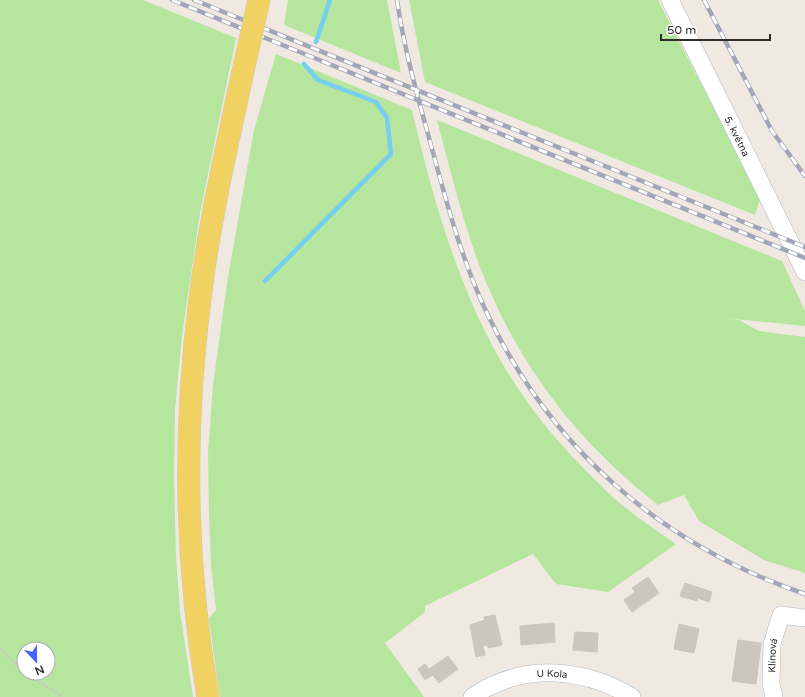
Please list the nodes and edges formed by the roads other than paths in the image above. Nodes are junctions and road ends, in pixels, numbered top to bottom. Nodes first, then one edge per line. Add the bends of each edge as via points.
1 (259, 0) edge
2 (670, 0) edge
3 (805, 272) edge
4 (805, 618) edge
5 (208, 697) edge
6 (472, 697) edge
7 (632, 697) edge
8 (774, 697) edge

1 - 5 main road, bridge via 210,235 200,299 190,404 190,531 197,623
2 - 3 street, 5. května
4 - 8 street, Klínová via 781,615 772,644 771,684
6 - 7 street, U Kola via 491,686 534,674 569,674 598,680

